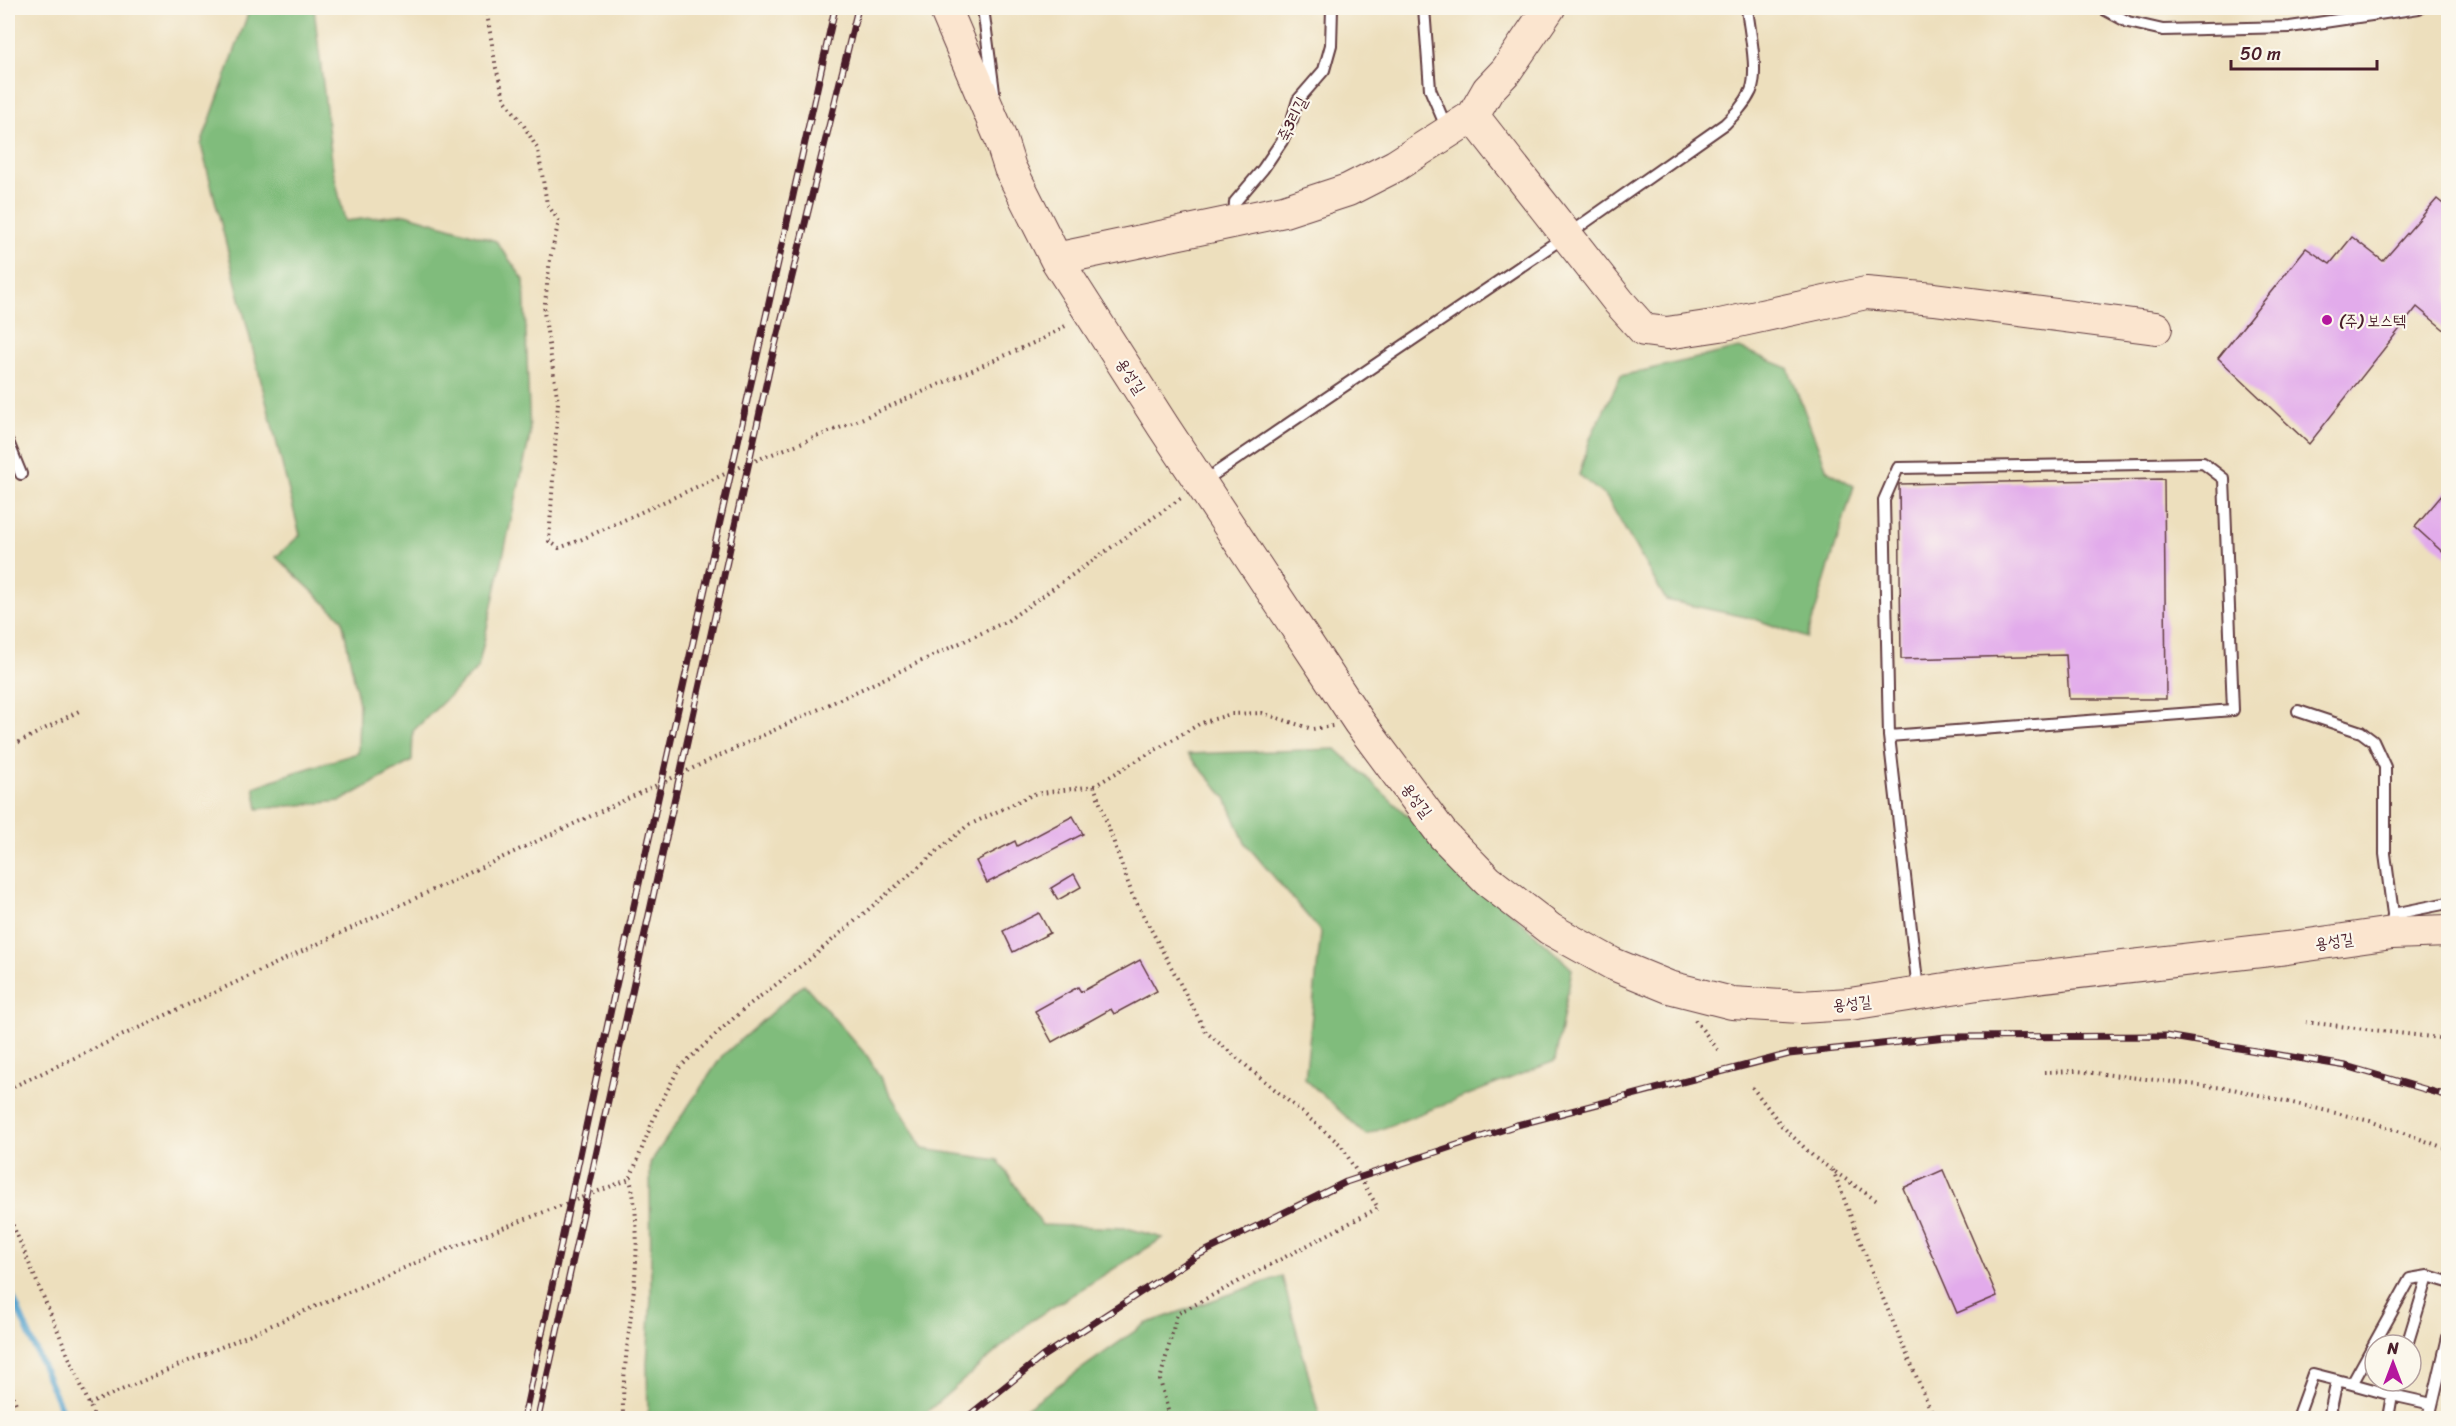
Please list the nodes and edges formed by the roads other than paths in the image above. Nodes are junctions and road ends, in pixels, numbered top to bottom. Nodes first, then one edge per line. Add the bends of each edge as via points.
1 (945, 8) edge
2 (983, 8) edge
3 (1332, 8) edge
4 (1424, 8) edge
5 (1550, 8) edge
6 (1746, 8) edge
7 (2102, 8) edge
8 (2419, 8) edge
9 (1461, 124) junction
10 (1000, 137) junction
11 (1234, 223) junction
12 (1567, 235) junction
13 (1056, 259) junction
14 (2156, 328) dead end
15 (8, 442) edge
16 (21, 474) dead end
17 (1201, 483) junction
18 (2298, 711) dead end
19 (1889, 736) junction
20 (2448, 903) edge
21 (2393, 923) junction
22 (2448, 931) edge
23 (1918, 994) junction
24 (2428, 1276) junction
25 (2448, 1282) edge
26 (2411, 1333) edge
27 (2448, 1336) edge
28 (2337, 1380) junction
29 (2352, 1384) junction
30 (2392, 1395) junction
31 (2432, 1404) junction
32 (2297, 1419) edge
33 (2329, 1419) edge
34 (2388, 1419) edge
35 (2429, 1419) edge

1 - 10 street, 용성길
2 - 10 lane
3 - 11 lane, 죽3리길 via 1331,45 1324,70 1298,100 1282,141 1235,202
4 - 9 lane via 1430,89
5 - 9 street via 1506,71
6 - 12 lane via 1753,70 1752,88 1743,105 1725,124
7 - 8 lane via 2128,21 2163,30 2290,27
9 - 11 street via 1348,190
9 - 12 street
10 - 13 street, 용성길 via 1010,168
11 - 13 street
12 - 14 street via 1644,330 1667,333 1720,325 1866,293
12 - 17 lane
13 - 17 street, 용성길
15 - 16 lane
17 - 23 street, 용성길 via 1359,722 1443,834 1488,880 1550,929 1613,964 1669,987 1732,1003 1800,1007
18 - 21 lane via 2361,732 2373,741 2385,767 2385,854
19 - 19 lane via 2233,710 2224,479 2203,463 1898,468 1884,500
19 - 23 lane
20 - 21 lane
21 - 22 street, 용성길
21 - 23 street, 용성길 via 2287,948 1995,981
24 - 25 lane
24 - 26 lane
24 - 29 lane via 2410,1279
27 - 31 lane
28 - 29 lane
28 - 32 lane via 2313,1374
28 - 33 lane
29 - 30 lane
30 - 31 lane
30 - 34 lane
31 - 35 lane

